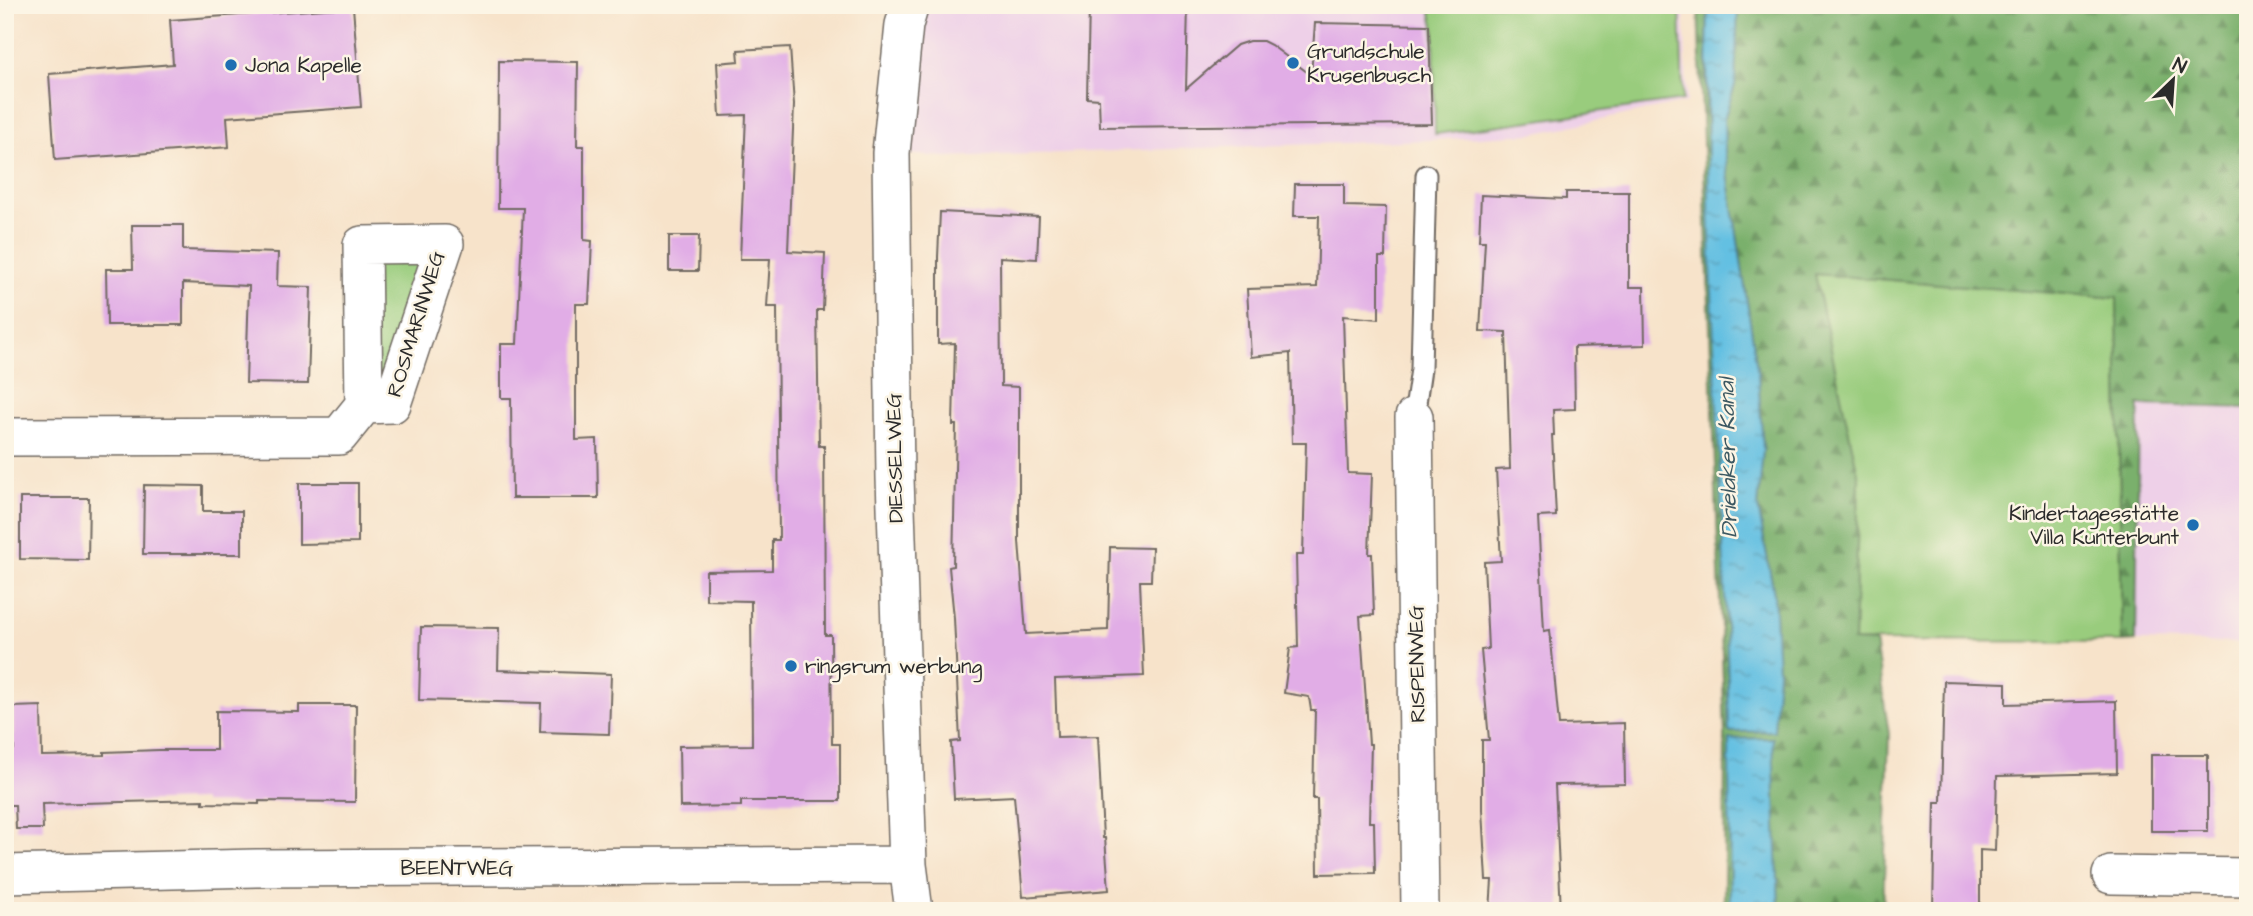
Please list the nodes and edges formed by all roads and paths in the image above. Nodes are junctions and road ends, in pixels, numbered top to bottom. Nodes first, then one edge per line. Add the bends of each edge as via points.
1 (909, 5) edge
2 (1426, 175) dead end
3 (364, 405) dead end
4 (1414, 417) joint
5 (5, 437) edge
6 (908, 864) junction
7 (5, 874) edge
8 (2111, 875) dead end
9 (2248, 877) edge
10 (914, 911) edge
11 (1420, 911) edge

1 - 6 street, DIESSELWEG via 891,153 895,478
2 - 4 lane via 1421,369
3 - 5 street, ROSMARINWEG via 339,436
4 - 11 street, RISPENWEG
6 - 7 street, BEENTWEG
6 - 10 street, DIESSELWEG
8 - 9 street

